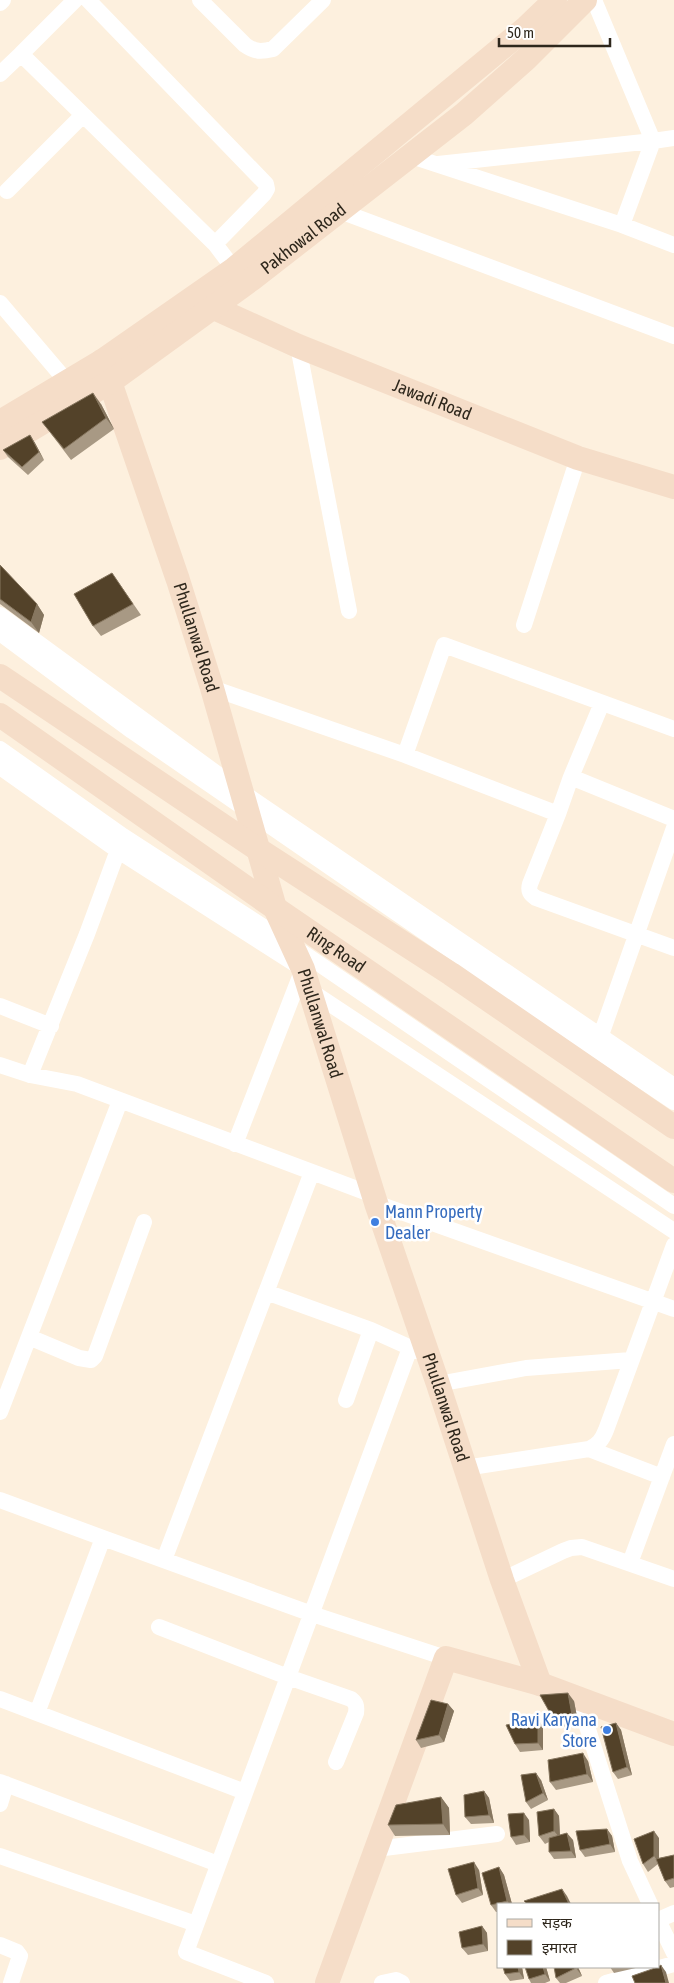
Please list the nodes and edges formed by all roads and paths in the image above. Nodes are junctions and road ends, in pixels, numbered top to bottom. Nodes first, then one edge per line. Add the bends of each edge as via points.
1 (3, 0) edge
2 (75, 0) edge
3 (88, 0) edge
4 (200, 0) edge
5 (323, 0) edge
6 (555, 0) edge
7 (585, 0) edge
8 (594, 0) edge
9 (0, 3) edge
10 (21, 54) junction
11 (0, 74) edge
12 (83, 115) junction
13 (674, 138) edge
14 (653, 141) junction
15 (411, 156) junction
16 (438, 164) junction
17 (7, 191) dead end
18 (340, 211) junction
19 (622, 225) junction
20 (215, 244) junction
21 (674, 245) edge
22 (234, 269) junction
23 (206, 300) junction
24 (3, 313) edge
25 (674, 336) edge
26 (298, 346) junction
27 (106, 372) junction
28 (68, 383) junction
29 (0, 422) edge
30 (0, 448) edge
31 (578, 458) junction
32 (674, 487) edge
33 (349, 611) dead end
34 (0, 615) edge
35 (524, 625) dead end
36 (0, 633) edge
37 (0, 676) edge
38 (212, 688) junction
39 (602, 703) junction
40 (0, 715) edge
41 (674, 729) edge
42 (0, 749) edge
43 (404, 755) junction
44 (0, 767) edge
45 (571, 777) junction
46 (244, 801) junction
47 (558, 814) junction
48 (674, 819) edge
49 (674, 828) edge
50 (120, 843) junction
51 (258, 850) junction
52 (275, 908) junction
53 (638, 934) junction
54 (293, 946) junction
55 (674, 948) edge
56 (306, 980) junction
57 (0, 1006) edge
58 (51, 1026) junction
59 (601, 1035) junction
60 (0, 1065) edge
61 (30, 1075) junction
62 (674, 1085) edge
63 (120, 1101) junction
64 (674, 1102) edge
65 (674, 1127) edge
66 (235, 1144) junction
67 (312, 1172) junction
68 (674, 1181) edge
69 (374, 1199) junction
70 (674, 1206) edge
71 (144, 1222) dead end
72 (674, 1232) edge
73 (674, 1245) edge
74 (266, 1292) junction
75 (652, 1300) junction
76 (674, 1309) edge
77 (371, 1330) junction
78 (29, 1337) junction
79 (419, 1351) junction
80 (631, 1360) junction
81 (438, 1384) junction
82 (346, 1400) dead end
83 (0, 1412) edge
84 (674, 1444) edge
85 (588, 1449) junction
86 (465, 1468) junction
87 (662, 1477) junction
88 (0, 1500) edge
89 (103, 1538) junction
90 (164, 1560) junction
91 (630, 1563) junction
92 (674, 1579) edge
93 (502, 1580) junction
94 (312, 1614) junction
95 (159, 1627) dead end
96 (446, 1658) junction
97 (288, 1677) junction
98 (540, 1684) junction
99 (578, 1698) junction
100 (0, 1700) edge
101 (37, 1713) junction
102 (674, 1734) edge
103 (336, 1762) dead end
104 (3, 1783) edge
105 (245, 1792) junction
106 (0, 1804) edge
107 (497, 1834) dead end
108 (376, 1849) junction
109 (0, 1856) edge
110 (218, 1864) junction
111 (650, 1903) edge
112 (674, 1913) edge
113 (659, 1920) edge
114 (659, 1922) edge
115 (196, 1924) junction
116 (0, 1944) edge
117 (674, 1953) edge
118 (674, 1964) edge
119 (11, 1983) edge
120 (266, 1983) edge
121 (327, 1983) edge
122 (382, 1983) edge
123 (402, 1983) edge
124 (606, 1983) edge

1 - 9 street
2 - 10 street
3 - 20 street via 266,184 264,194
4 - 5 street via 245,45 262,52 273,49
6 - 22 street, Pakhowal Road via 527,27
7 - 15 street, Pakhowal Road via 496,86
8 - 14 street
10 - 11 street
10 - 12 street
12 - 17 street
12 - 20 street
13 - 14 street
14 - 16 street
14 - 19 street
15 - 16 street
15 - 18 street, Pakhowal Road
16 - 19 street
18 - 23 street, Pakhowal Road
18 - 25 street
19 - 21 street
20 - 22 street
22 - 23 street, Pakhowal Road
23 - 26 street, Jawadi Road
23 - 27 street, Pakhowal Road
24 - 28 street
26 - 31 street, Jawadi Road
26 - 33 street
27 - 28 street, Pakhowal Road
27 - 30 street, Pakhowal Road
27 - 38 street, Phullanwal Road
28 - 29 street, Pakhowal Road
31 - 32 street, Jawadi Road
31 - 35 street
34 - 46 street
36 - 46 street via 132,732
37 - 51 street
38 - 43 street
38 - 46 street, Phullanwal Road
39 - 41 street
39 - 43 street via 444,645
39 - 45 street
40 - 52 street, Ring Road
42 - 50 street
43 - 47 street
44 - 50 street
45 - 47 street
45 - 48 street
46 - 51 street, Phullanwal Road
46 - 59 street
46 - 64 street
47 - 53 street via 530,884 530,894
49 - 53 street
50 - 54 street
50 - 56 street
50 - 58 street
51 - 52 street, Phullanwal Road
51 - 65 street via 451,974
52 - 54 street, Phullanwal Road
52 - 68 street, Ring Road
53 - 55 street
53 - 59 street
54 - 56 street, Phullanwal Road
54 - 70 street
56 - 66 street
56 - 69 street, Phullanwal Road
56 - 72 street
57 - 58 street
58 - 61 street
59 - 62 street
60 - 61 street
61 - 63 street via 76,1084
63 - 66 street
63 - 78 street
66 - 67 street
67 - 69 street
67 - 74 street
69 - 75 street
69 - 79 street, Phullanwal Road
71 - 78 street via 91,1360
73 - 75 street
74 - 77 street
74 - 90 street
75 - 76 street
75 - 80 street
77 - 79 street
77 - 82 street
78 - 83 street
79 - 81 street, Phullanwal Road
79 - 94 street
80 - 81 street via 526,1368
80 - 85 street via 602,1439 597,1446
81 - 86 street, Phullanwal Road
84 - 87 street
85 - 86 street
85 - 87 street
86 - 93 street, Phullanwal Road
87 - 91 street
88 - 89 street
89 - 90 street
89 - 101 street
90 - 94 street
91 - 92 street
91 - 93 street via 593,1550 571,1548
93 - 98 street, Phullanwal Road
94 - 96 street
94 - 97 street
95 - 97 street
96 - 98 street
96 - 108 street
97 - 103 street via 355,1702 356,1713
97 - 105 street
98 - 99 street
99 - 102 street
99 - 111 street via 630,1862
100 - 101 street
101 - 105 street
104 - 106 street
104 - 110 street
105 - 110 street
107 - 108 street
108 - 121 street
109 - 115 street
110 - 115 street
112 - 113 street
114 - 117 street
115 - 120 street via 186,1952
116 - 119 street via 20,1956
118 - 124 street
122 - 123 street via 396,1980

